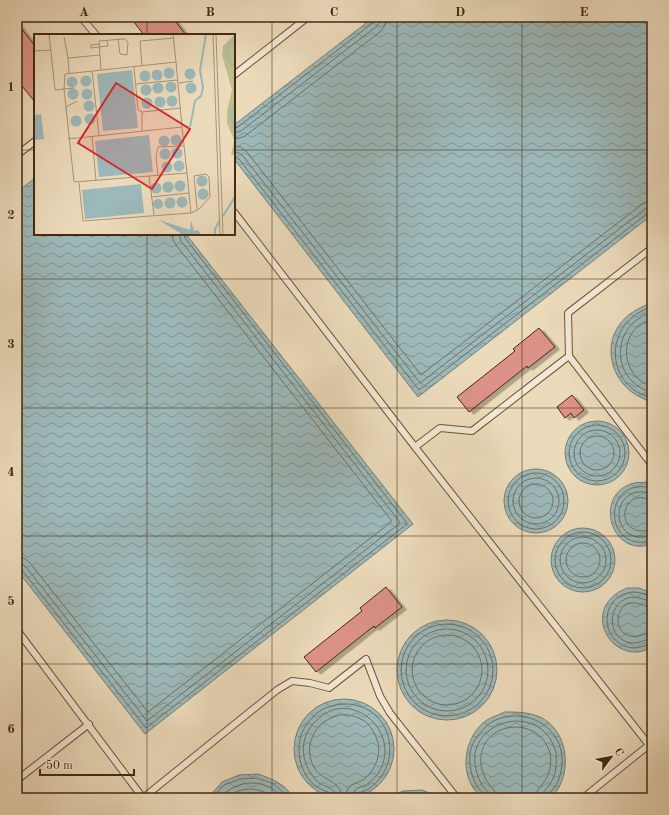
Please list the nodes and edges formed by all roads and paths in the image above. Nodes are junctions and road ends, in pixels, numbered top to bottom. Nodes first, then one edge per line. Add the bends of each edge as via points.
1 (81, 17) edge
2 (308, 17) edge
3 (95, 34) edge
4 (235, 74) edge
5 (34, 142) edge
6 (17, 155) edge
7 (235, 213) edge
8 (652, 248) edge
9 (569, 356) junction
10 (415, 447) junction
11 (652, 465) edge
12 (17, 630) edge
13 (89, 724) junction
14 (650, 746) edge
15 (17, 780) edge
16 (143, 798) edge
17 (457, 798) edge
18 (583, 798) edge

1 - 3 lane
2 - 4 lane
5 - 6 lane
7 - 10 lane
8 - 9 lane via 568,313
9 - 10 lane via 472,431 440,428
9 - 11 lane
10 - 14 lane
12 - 13 lane
13 - 15 lane
13 - 16 lane
14 - 18 lane
16 - 17 lane via 282,687 292,681 329,688 366,659 380,696 390,713

